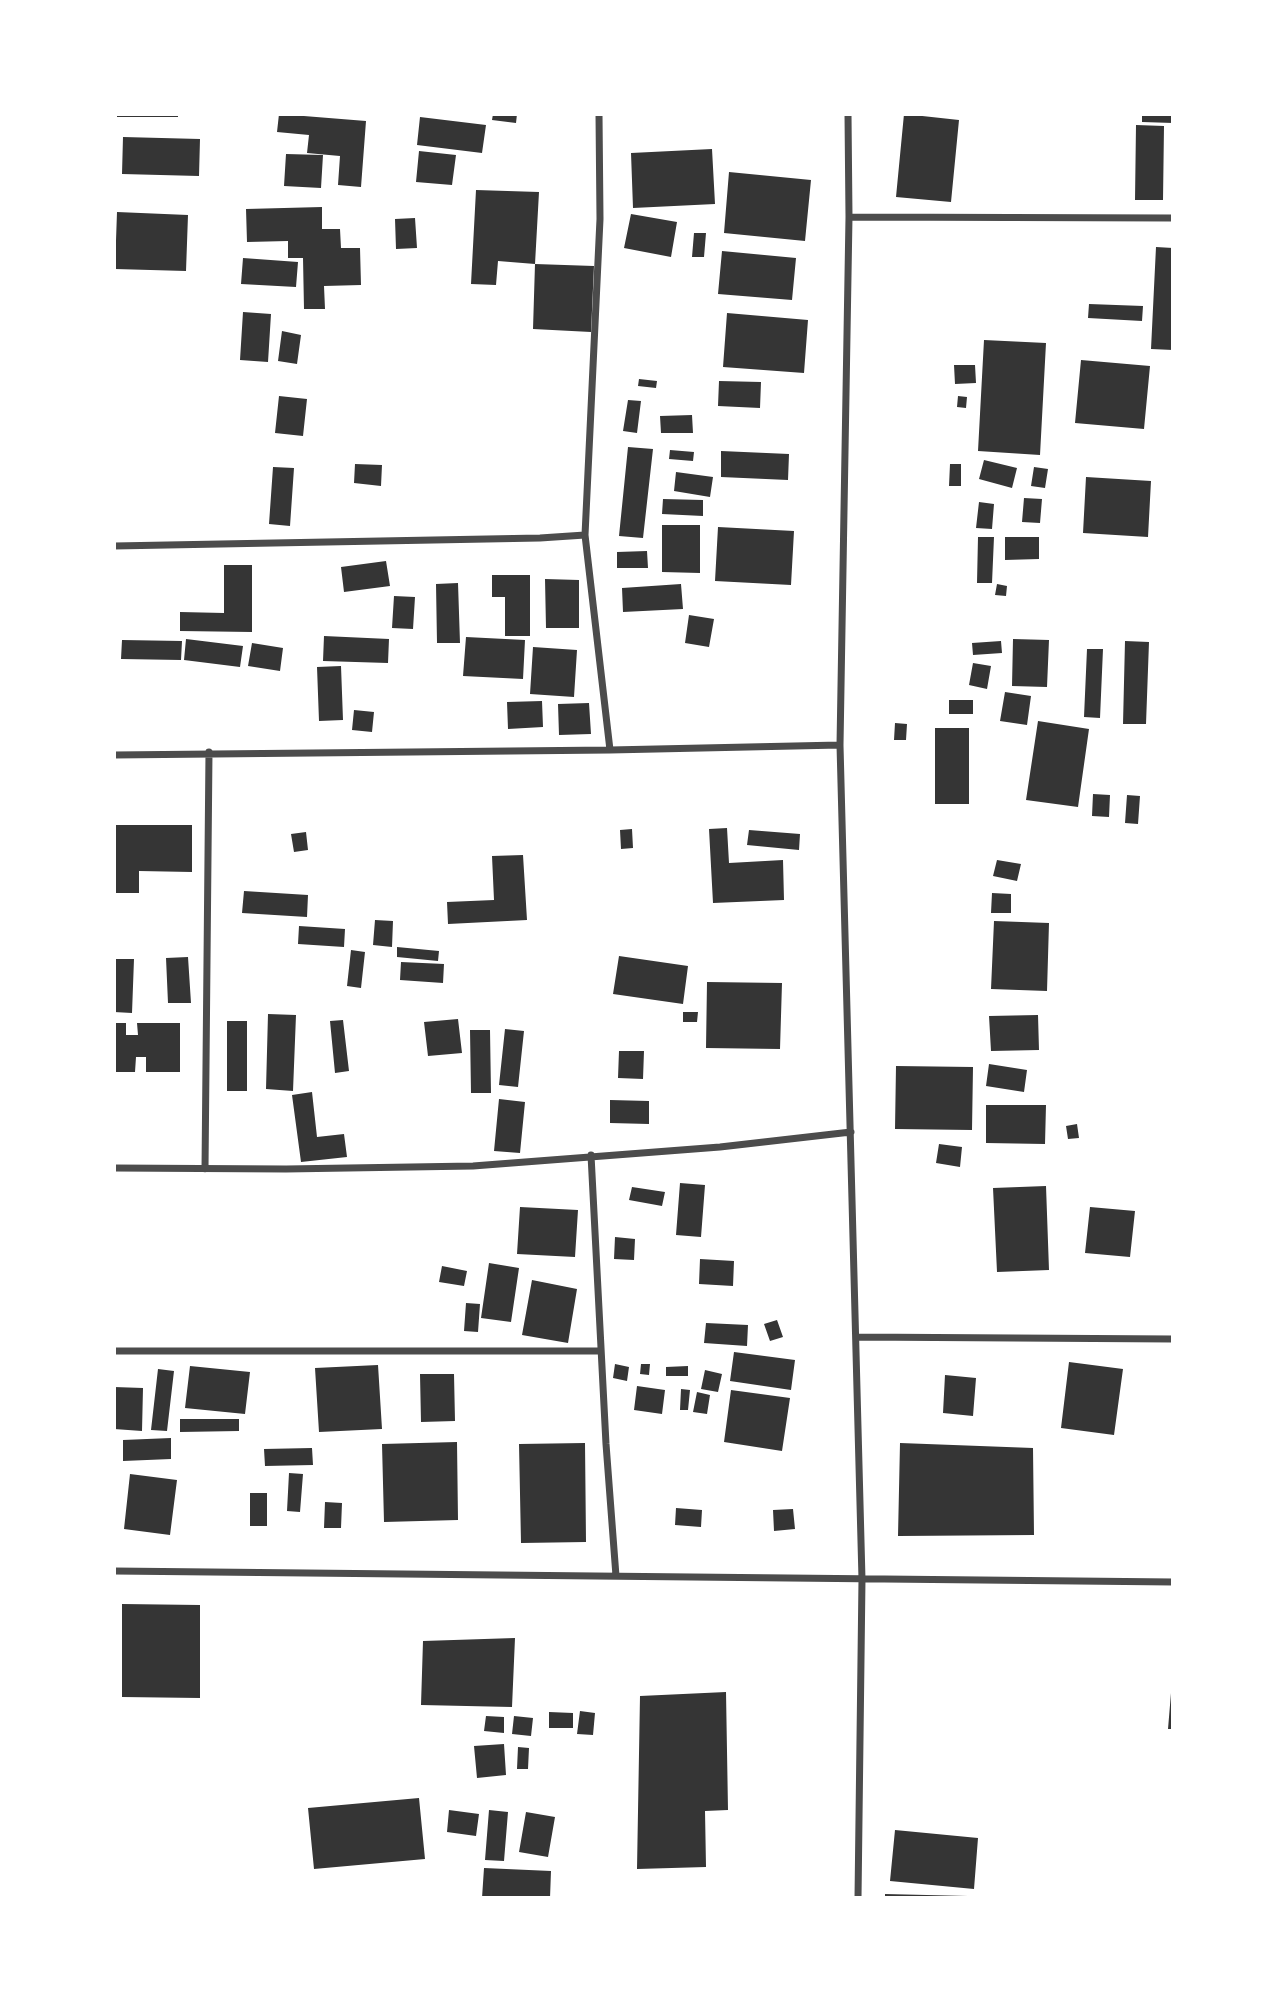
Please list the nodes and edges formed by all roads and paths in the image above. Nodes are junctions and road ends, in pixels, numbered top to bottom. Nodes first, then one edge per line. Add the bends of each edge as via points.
1 (599, 114) edge
2 (848, 114) edge
3 (849, 217) junction
4 (1173, 218) edge
5 (585, 535) junction
6 (114, 546) edge
7 (841, 745) junction
8 (610, 750) junction
9 (209, 752) junction
10 (114, 755) edge
11 (851, 1132) junction
12 (591, 1155) junction
13 (114, 1168) edge
14 (205, 1169) junction
15 (856, 1337) junction
16 (1173, 1339) edge
17 (114, 1351) edge
18 (601, 1351) junction
19 (114, 1571) edge
20 (616, 1576) junction
21 (862, 1579) junction
22 (1173, 1582) edge
23 (858, 1898) edge

1 - 5 street via 600,219
2 - 3 street
3 - 4 street
3 - 7 street
5 - 6 street
5 - 8 street
7 - 8 street
7 - 11 street
8 - 9 street
9 - 10 street
9 - 14 street
11 - 12 street
11 - 15 street
12 - 14 street via 473,1166
12 - 18 street
13 - 14 street
15 - 16 street
15 - 21 street
17 - 18 street
18 - 20 street
19 - 20 street
20 - 21 street
21 - 22 street
21 - 23 street

